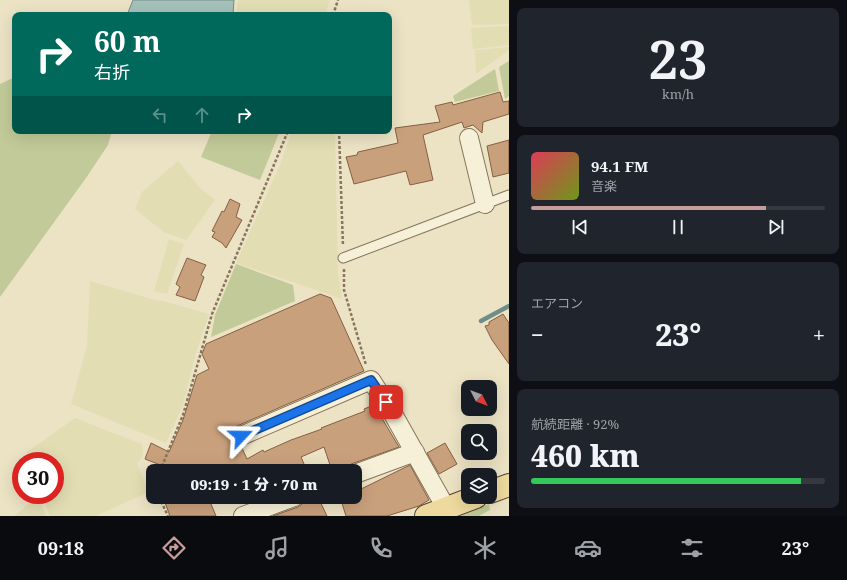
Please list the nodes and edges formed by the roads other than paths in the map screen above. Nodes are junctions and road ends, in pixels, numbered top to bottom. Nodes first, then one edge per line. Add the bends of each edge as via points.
1 (469, 138) dead end
2 (509, 195) edge
3 (485, 204) junction
4 (343, 258) dead end
5 (241, 436) dead end
6 (415, 452) junction
7 (362, 471) edge
8 (509, 485) edge
9 (497, 489) edge
10 (461, 502) edge
11 (275, 504) edge
12 (446, 508) junction
13 (243, 516) edge
14 (426, 516) edge

1 - 3 street
2 - 3 lane
3 - 4 lane
5 - 6 street via 371,380
6 - 7 street
6 - 12 street
8 - 9 main road
10 - 12 main road
11 - 13 street
12 - 14 main road

